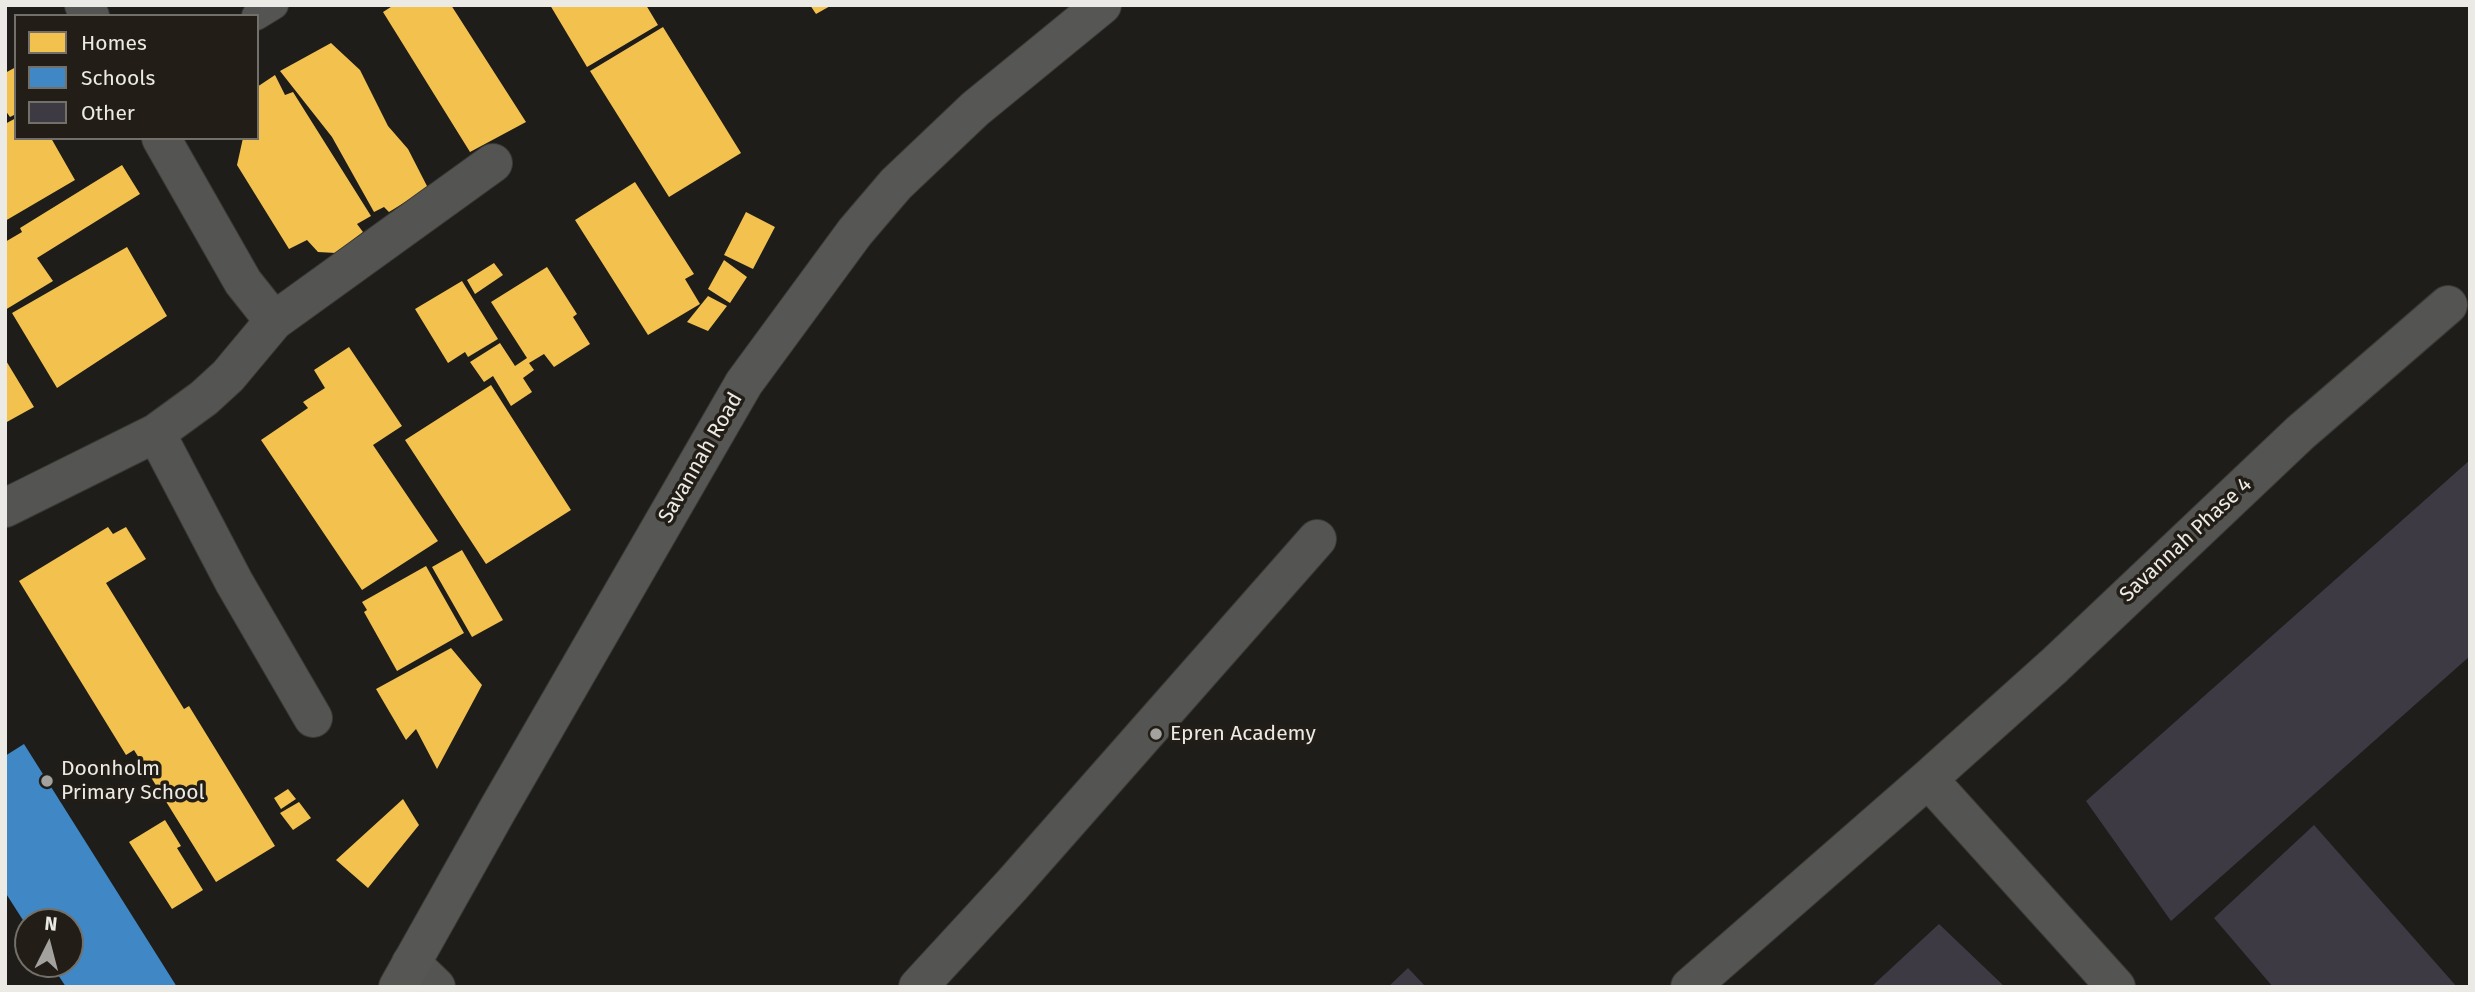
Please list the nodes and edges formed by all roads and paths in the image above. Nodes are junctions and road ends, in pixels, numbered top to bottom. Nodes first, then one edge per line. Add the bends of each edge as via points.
1 (274, 5) edge
2 (1102, 5) edge
3 (259, 14) edge
4 (162, 140) edge
5 (493, 163) dead end
6 (2448, 305) dead end
7 (274, 321) junction
8 (156, 433) junction
9 (5, 508) edge
10 (1317, 539) dead end
11 (313, 718) dead end
12 (1928, 779) junction
13 (415, 979) edge
14 (918, 987) edge
15 (1690, 987) edge
16 (2116, 987) edge

1 - 3 lane
2 - 13 main road, Savannah Road via 975,109 896,184 744,383
4 - 7 street via 243,282
5 - 7 street
6 - 12 street, Savannah Phase 4 via 2300,433
7 - 8 street via 228,376
8 - 9 street
8 - 11 street via 234,582
10 - 14 street
12 - 15 street, Savannah Phase 4
12 - 16 street

